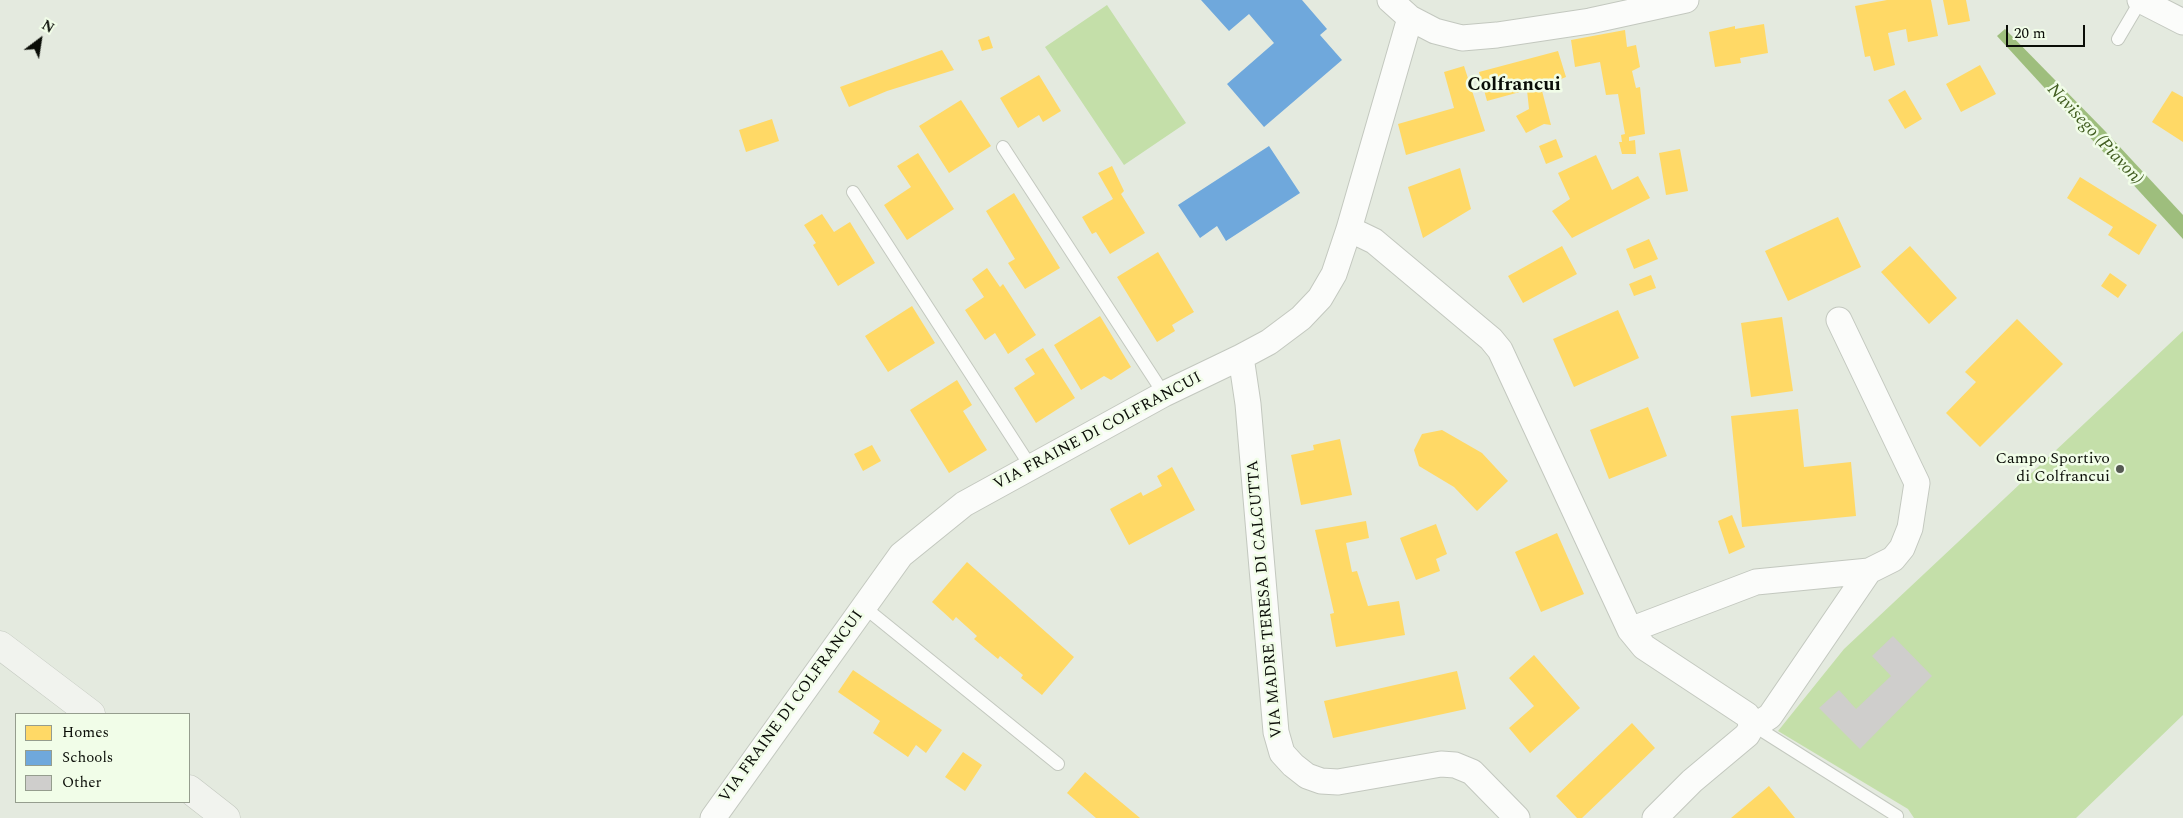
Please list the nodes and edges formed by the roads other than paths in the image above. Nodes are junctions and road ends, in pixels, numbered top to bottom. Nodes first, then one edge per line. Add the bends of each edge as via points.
1 (1390, 0) edge
2 (1686, 0) edge
3 (2141, 0) edge
4 (1410, 18) junction
5 (2183, 22) edge
6 (2118, 39) dead end
7 (1003, 147) dead end
8 (853, 192) dead end
9 (1349, 229) junction
10 (1839, 320) dead end
11 (1241, 357) junction
12 (1164, 394) junction
13 (1031, 467) junction
14 (1869, 571) junction
15 (864, 607) junction
16 (1630, 630) junction
17 (0, 644) edge
18 (90, 713) edge
19 (1751, 724) junction
20 (1058, 764) dead end
21 (190, 791) edge
22 (1897, 816) dead end
23 (226, 818) edge
24 (713, 818) edge
25 (1517, 818) edge
26 (1655, 818) edge

1 - 4 street
2 - 4 street via 1590,21 1462,38 1435,31
3 - 5 street
3 - 6 lane
4 - 9 street, VIA FRAINE DI COLFRANCUI
7 - 12 lane
8 - 13 lane
9 - 11 street, VIA FRAINE DI COLFRANCUI via 1334,274 1320,298 1301,318 1269,342
9 - 16 street via 1374,241 1500,350
10 - 14 street via 1917,483 1910,528 1902,548 1893,559
11 - 12 street, VIA FRAINE DI COLFRANCUI
11 - 25 street, VIA MADRE TERESA DI CALCUTTA via 1248,404 1276,732 1282,753 1307,776 1321,781 1338,782 1441,764 1455,765 1472,772
12 - 13 street, VIA FRAINE DI COLFRANCUI
13 - 15 street, VIA FRAINE DI COLFRANCUI via 964,504 908,549
14 - 16 street via 1756,582
14 - 19 street via 1770,716
15 - 20 lane
15 - 24 street, VIA FRAINE DI COLFRANCUI
16 - 19 street via 1644,647 1747,715
17 - 18 main road
19 - 22 lane
19 - 26 street via 1747,735 1692,781
21 - 23 main road

